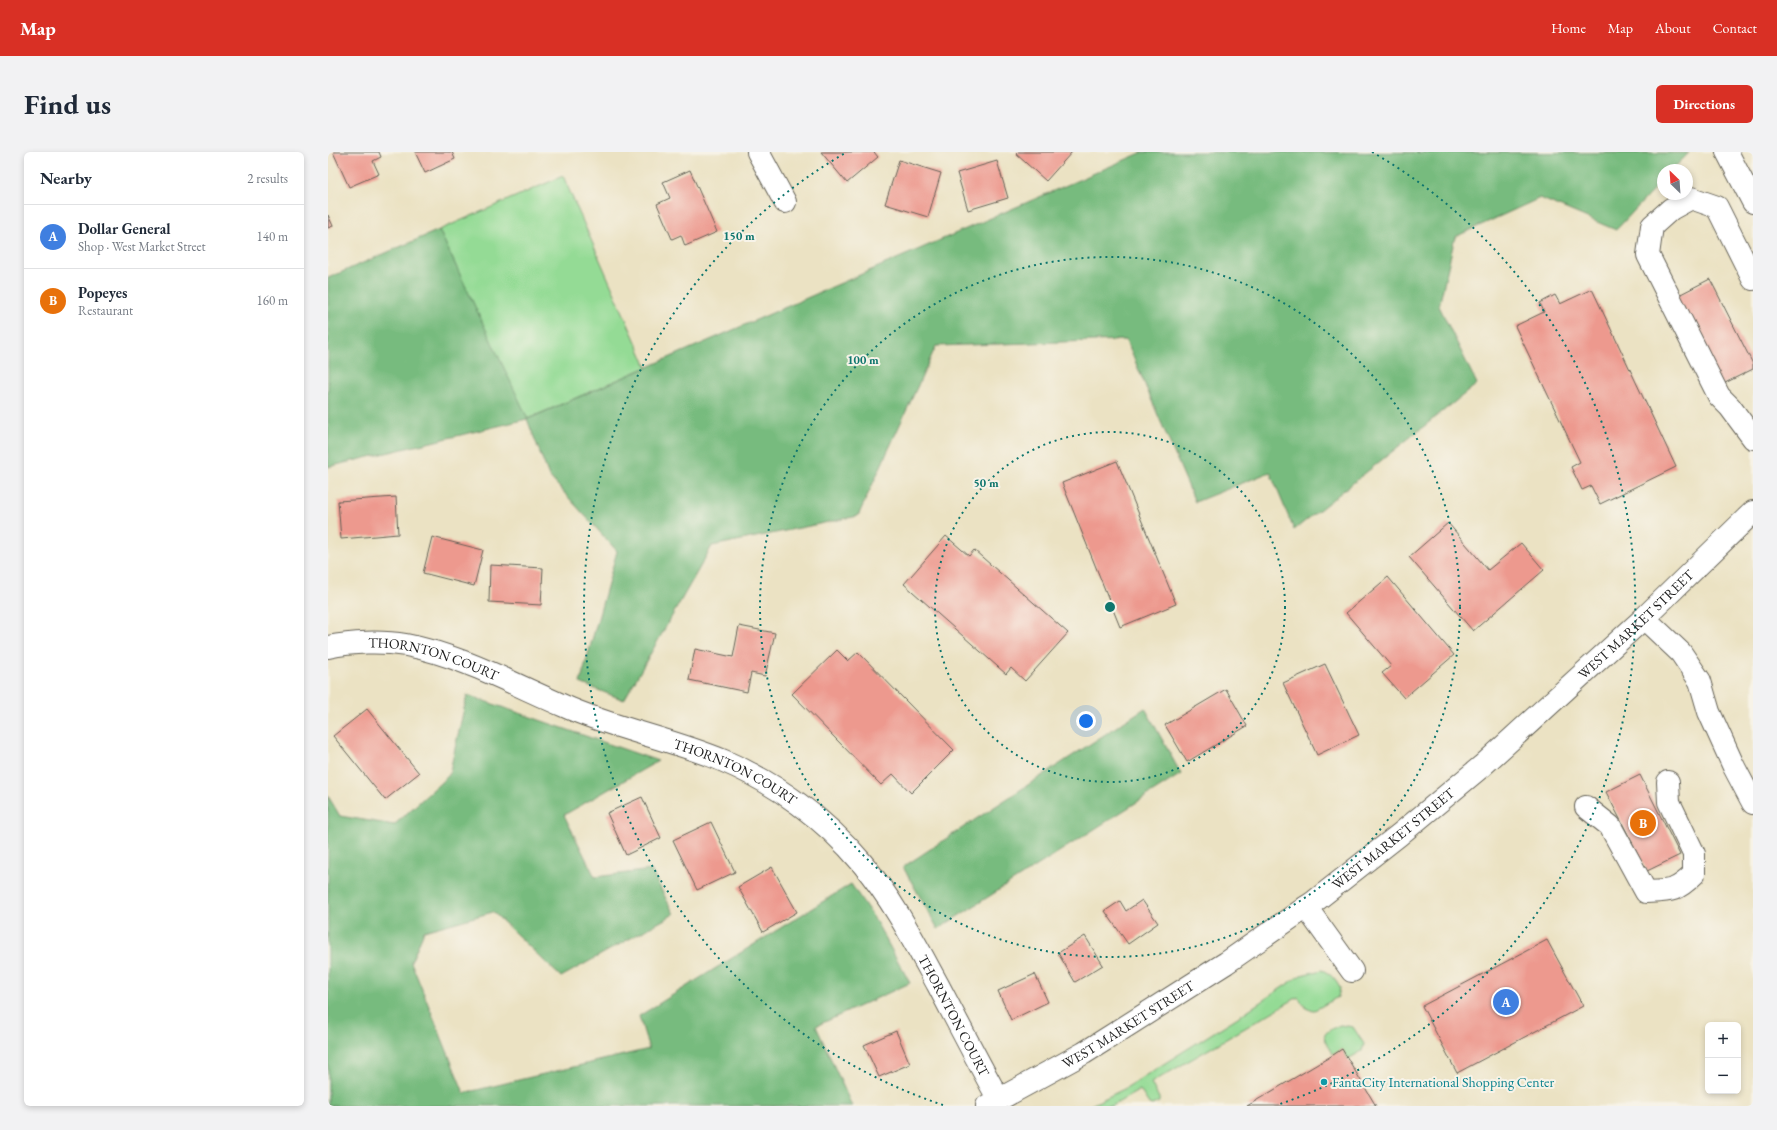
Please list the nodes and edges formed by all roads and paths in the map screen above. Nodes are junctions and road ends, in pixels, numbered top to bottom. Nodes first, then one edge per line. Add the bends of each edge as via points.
1 (758, 152) edge
2 (1727, 152) edge
3 (785, 202) dead end
4 (1753, 202) edge
5 (1753, 279) edge
6 (1753, 438) edge
7 (1753, 512) edge
8 (1644, 618) junction
9 (328, 647) edge
10 (1668, 782) dead end
11 (1753, 803) edge
12 (1586, 807) dead end
13 (1306, 907) junction
14 (1352, 971) dead end
15 (993, 1103) edge

1 - 3 street
2 - 4 street
5 - 6 street via 1717,207 1691,198 1672,209 1652,226 1648,255 1719,396
7 - 8 street, WEST MARKET STREET
8 - 11 street via 1681,653 1700,681 1709,712
8 - 13 street, WEST MARKET STREET via 1482,766 1400,835
9 - 15 street, THORNTON COURT via 371,643 404,645 452,657 576,711 724,761 764,781 794,801 828,828 862,863 888,897 908,929
10 - 12 street via 1669,802 1694,854 1694,874 1682,886 1668,892 1646,892 1610,826
13 - 14 street
13 - 15 street, WEST MARKET STREET via 1226,963 1090,1048

